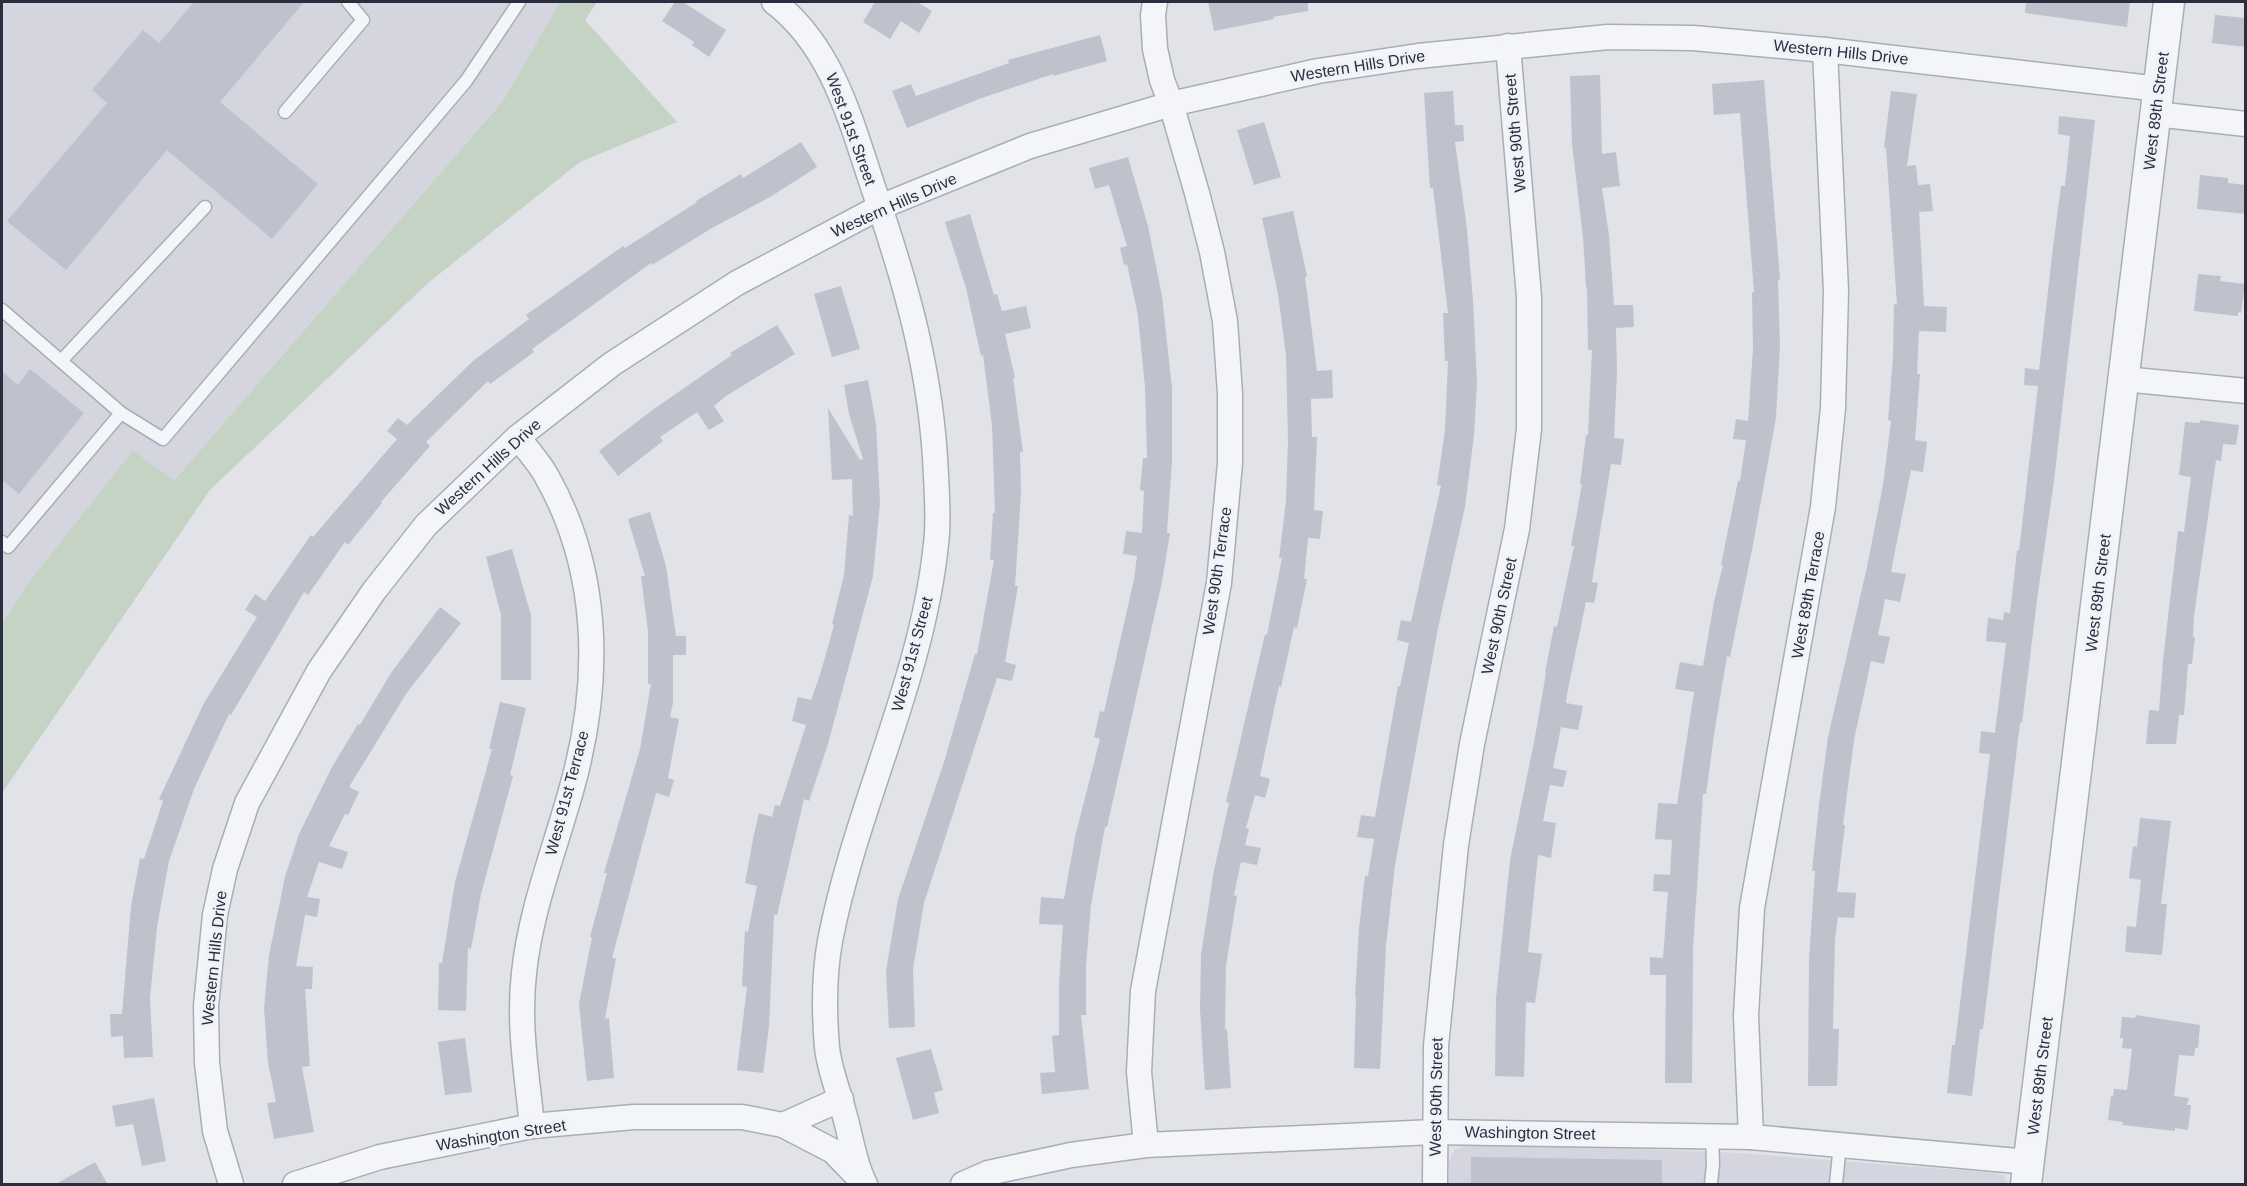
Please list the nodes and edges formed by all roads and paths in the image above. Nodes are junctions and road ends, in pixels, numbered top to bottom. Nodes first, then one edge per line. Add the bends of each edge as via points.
1 (348, 2) edge
2 (519, 2) edge
3 (1155, 2) edge
4 (2169, 2) edge
5 (790, 6) edge
6 (1508, 46) junction
7 (1825, 50) junction
8 (2157, 101) junction
9 (1171, 104) junction
10 (285, 112) dead end
11 (2246, 124) edge
12 (205, 207) dead end
13 (880, 207) junction
14 (2, 310) edge
15 (61, 361) junction
16 (2124, 379) junction
17 (2246, 391) edge
18 (121, 413) junction
19 (518, 437) junction
20 (2, 542) edge
21 (841, 1099) junction
22 (783, 1125) junction
23 (532, 1126) junction
24 (1434, 1132) junction
25 (1712, 1136) junction
26 (1751, 1137) junction
27 (1840, 1144) junction
28 (1146, 1145) junction
29 (2027, 1173) edge
30 (864, 1183) edge
31 (231, 1185) edge
32 (295, 1185) edge
33 (963, 1185) edge
34 (1435, 1185) edge
35 (1711, 1185) edge
36 (1836, 1185) edge

1 - 10 lane via 363,20
2 - 18 lane via 466,81 163,439
3 - 9 street, West 90th Terrace via 1155,49
4 - 8 street, West 89th Street
5 - 13 street, West 91st Street via 826,62
6 - 7 street, Western Hills Drive via 1608,37 1693,38
6 - 9 street, Western Hills Drive via 1318,71
6 - 24 street, West 90th Street via 1529,297 1529,429 1517,529 1472,744 1456,845 1436,1046
7 - 8 street, Western Hills Drive
7 - 26 street, West 89th Terrace via 1836,291 1833,408 1823,507 1752,908 1746,1017
8 - 11 street, Western Hills Drive
8 - 16 street, West 89th Street
9 - 13 street, Western Hills Drive via 1030,146
9 - 28 street, West 90th Terrace via 1212,252 1225,321 1230,463 1219,583 1143,991 1139,1072
12 - 15 lane
13 - 19 street, Western Hills Drive via 736,283 612,364
13 - 21 street, West 91st Street via 920,341 935,444 937,541 920,639 843,884 830,944 827,1050
14 - 15 lane
15 - 18 lane
16 - 17 street
16 - 29 street, West 89th Street
18 - 20 lane via 8,547
19 - 23 street, West 91st Terrace via 546,475 569,521 586,579 592,632 585,732 537,899 524,972 521,1019
19 - 31 street, Western Hills Drive via 426,525 374,591 319,671 247,803 225,869 215,915 206,1006 214,1131
21 - 22 street
21 - 30 street, West 91st Street
22 - 23 street, Washington Street via 742,1117 697,1116
22 - 30 street, Washington Street via 832,1151
23 - 32 street, Washington Street via 380,1156
24 - 25 street, Washington Street
24 - 28 street, Washington Street
24 - 34 street, West 90th Street
25 - 26 street, Washington Street
25 - 35 lane
26 - 27 street, Washington Street
27 - 29 street, Washington Street
27 - 36 lane
28 - 33 street, Washington Street via 1040,1161 988,1173

